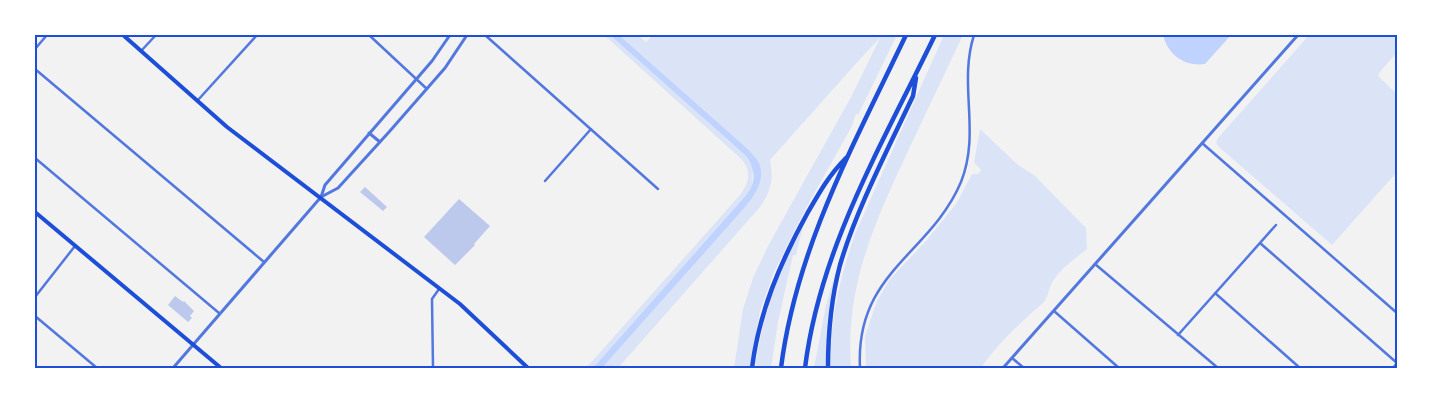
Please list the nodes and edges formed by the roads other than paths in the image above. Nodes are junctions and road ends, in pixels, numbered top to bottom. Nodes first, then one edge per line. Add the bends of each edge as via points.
1 (47, 35) edge
2 (122, 35) edge
3 (156, 35) edge
4 (369, 35) edge
5 (450, 35) edge
6 (467, 35) edge
7 (485, 35) edge
8 (906, 35) edge
9 (935, 35) edge
10 (974, 35) edge
11 (1298, 35) edge
12 (254, 36) edge
13 (35, 49) edge
14 (141, 51) junction
15 (35, 69) edge
16 (918, 71) junction
17 (417, 79) junction
18 (428, 89) junction
19 (198, 100) junction
20 (591, 129) junction
21 (369, 132) junction
22 (380, 142) junction
23 (1202, 143) junction
24 (849, 155) junction
25 (35, 158) edge
26 (545, 181) dead end
27 (658, 189) dead end
28 (320, 197) junction
29 (35, 212) edge
30 (1276, 224) dead end
31 (1260, 242) junction
32 (75, 246) junction
33 (264, 262) junction
34 (1095, 264) junction
35 (440, 288) junction
36 (1215, 293) junction
37 (35, 297) edge
38 (1054, 311) junction
39 (219, 313) junction
40 (1397, 313) edge
41 (35, 316) edge
42 (1178, 335) junction
43 (192, 344) junction
44 (1012, 358) junction
45 (1397, 363) edge
46 (97, 368) edge
47 (173, 368) edge
48 (221, 368) edge
49 (433, 368) edge
50 (528, 368) edge
51 (752, 368) edge
52 (781, 368) edge
53 (805, 368) edge
54 (828, 368) edge
55 (860, 368) edge
56 (1004, 368) edge
57 (1024, 368) edge
58 (1119, 368) edge
59 (1216, 368) edge
60 (1300, 368) edge
61 (1393, 368) edge

1 - 13 street
2 - 14 main road
3 - 14 street
4 - 17 street
5 - 17 street
6 - 18 street
7 - 20 street
8 - 24 highway
9 - 16 highway
10 - 55 street via 967,64 970,148 962,178 943,214 890,273 876,294 862,334
11 - 23 street
12 - 19 street
14 - 19 main road
15 - 33 street
16 - 53 highway via 838,237 815,309
16 - 54 highway via 913,96 861,208 842,258 831,312
17 - 18 street
17 - 21 street
18 - 22 street
19 - 28 main road via 249,144
20 - 26 street
20 - 27 street
21 - 22 street
21 - 28 street via 325,185
22 - 28 street via 338,188
23 - 34 street
23 - 40 street
24 - 51 highway via 832,172 784,258 765,306
24 - 52 highway via 805,261 792,306
25 - 39 street
28 - 33 street
28 - 35 main road
29 - 32 main road
30 - 31 street
31 - 36 street
31 - 45 street
32 - 37 street
32 - 43 main road
33 - 39 street
34 - 38 street
34 - 42 street
35 - 49 street via 432,299
35 - 50 main road
36 - 42 street
36 - 60 street
38 - 44 street
38 - 58 street
39 - 43 street
41 - 46 street
42 - 59 street
43 - 47 street
43 - 48 main road
44 - 56 street
44 - 57 street
45 - 61 street

